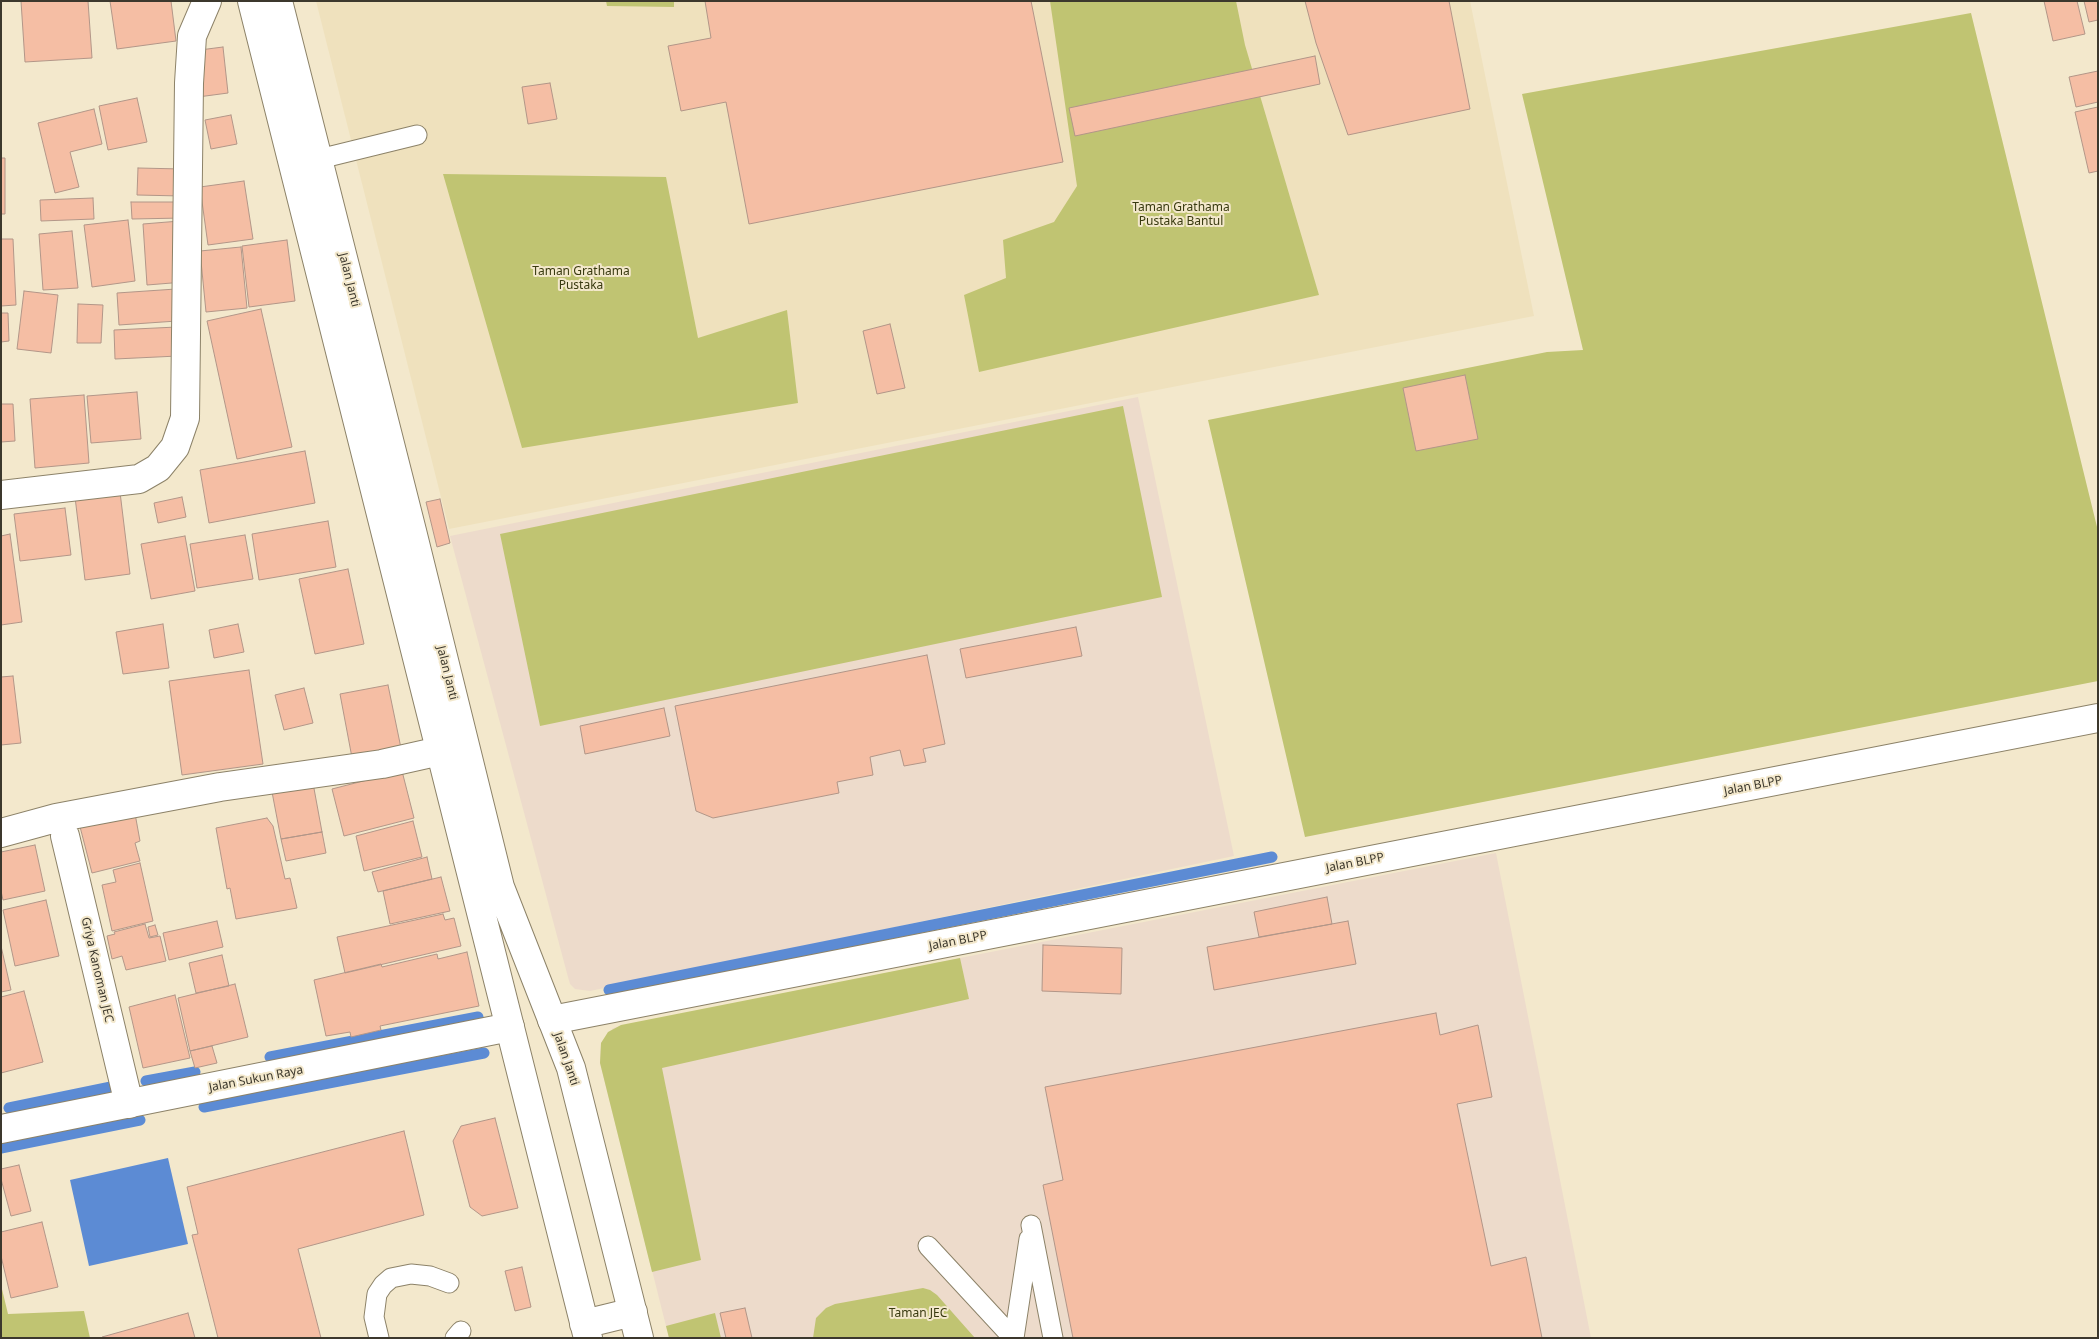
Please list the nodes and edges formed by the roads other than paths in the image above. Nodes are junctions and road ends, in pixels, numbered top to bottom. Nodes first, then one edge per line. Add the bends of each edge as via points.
1 (207, 1) edge
2 (252, 1) edge
3 (278, 1) edge
4 (417, 135) dead end
5 (306, 162) junction
6 (1, 495) edge
7 (2098, 718) edge
8 (440, 751) junction
9 (1, 833) edge
10 (66, 836) dead end
11 (552, 1020) junction
12 (510, 1028) junction
13 (129, 1104) junction
14 (1, 1130) edge
15 (928, 1246) dead end
16 (449, 1283) dead end
17 (636, 1325) edge
18 (586, 1331) edge
19 (379, 1338) edge
20 (1014, 1338) edge
21 (1053, 1338) edge

1 - 6 street via 192,36 185,418 175,446 158,468 139,479
2 - 5 street, Jalan Janti
3 - 5 street, Jalan Janti
4 - 5 lane
5 - 8 street, Jalan Janti
5 - 11 street, Jalan Janti via 500,887
7 - 11 street, Jalan BLPP
8 - 9 street via 382,764 182,794 56,818
8 - 12 street, Jalan Janti
10 - 13 street, Griya Kanoman JEC
11 - 17 street, Jalan Janti via 571,1068
12 - 13 street, Jalan Sukun Raya
12 - 18 street, Jalan Janti
13 - 14 street, Jalan Sukun Raya
15 - 20 lane
16 - 19 lane via 421,1274 401,1275 387,1282 377,1294 375,1304
17 - 18 street
20 - 21 lane via 1031,1225

